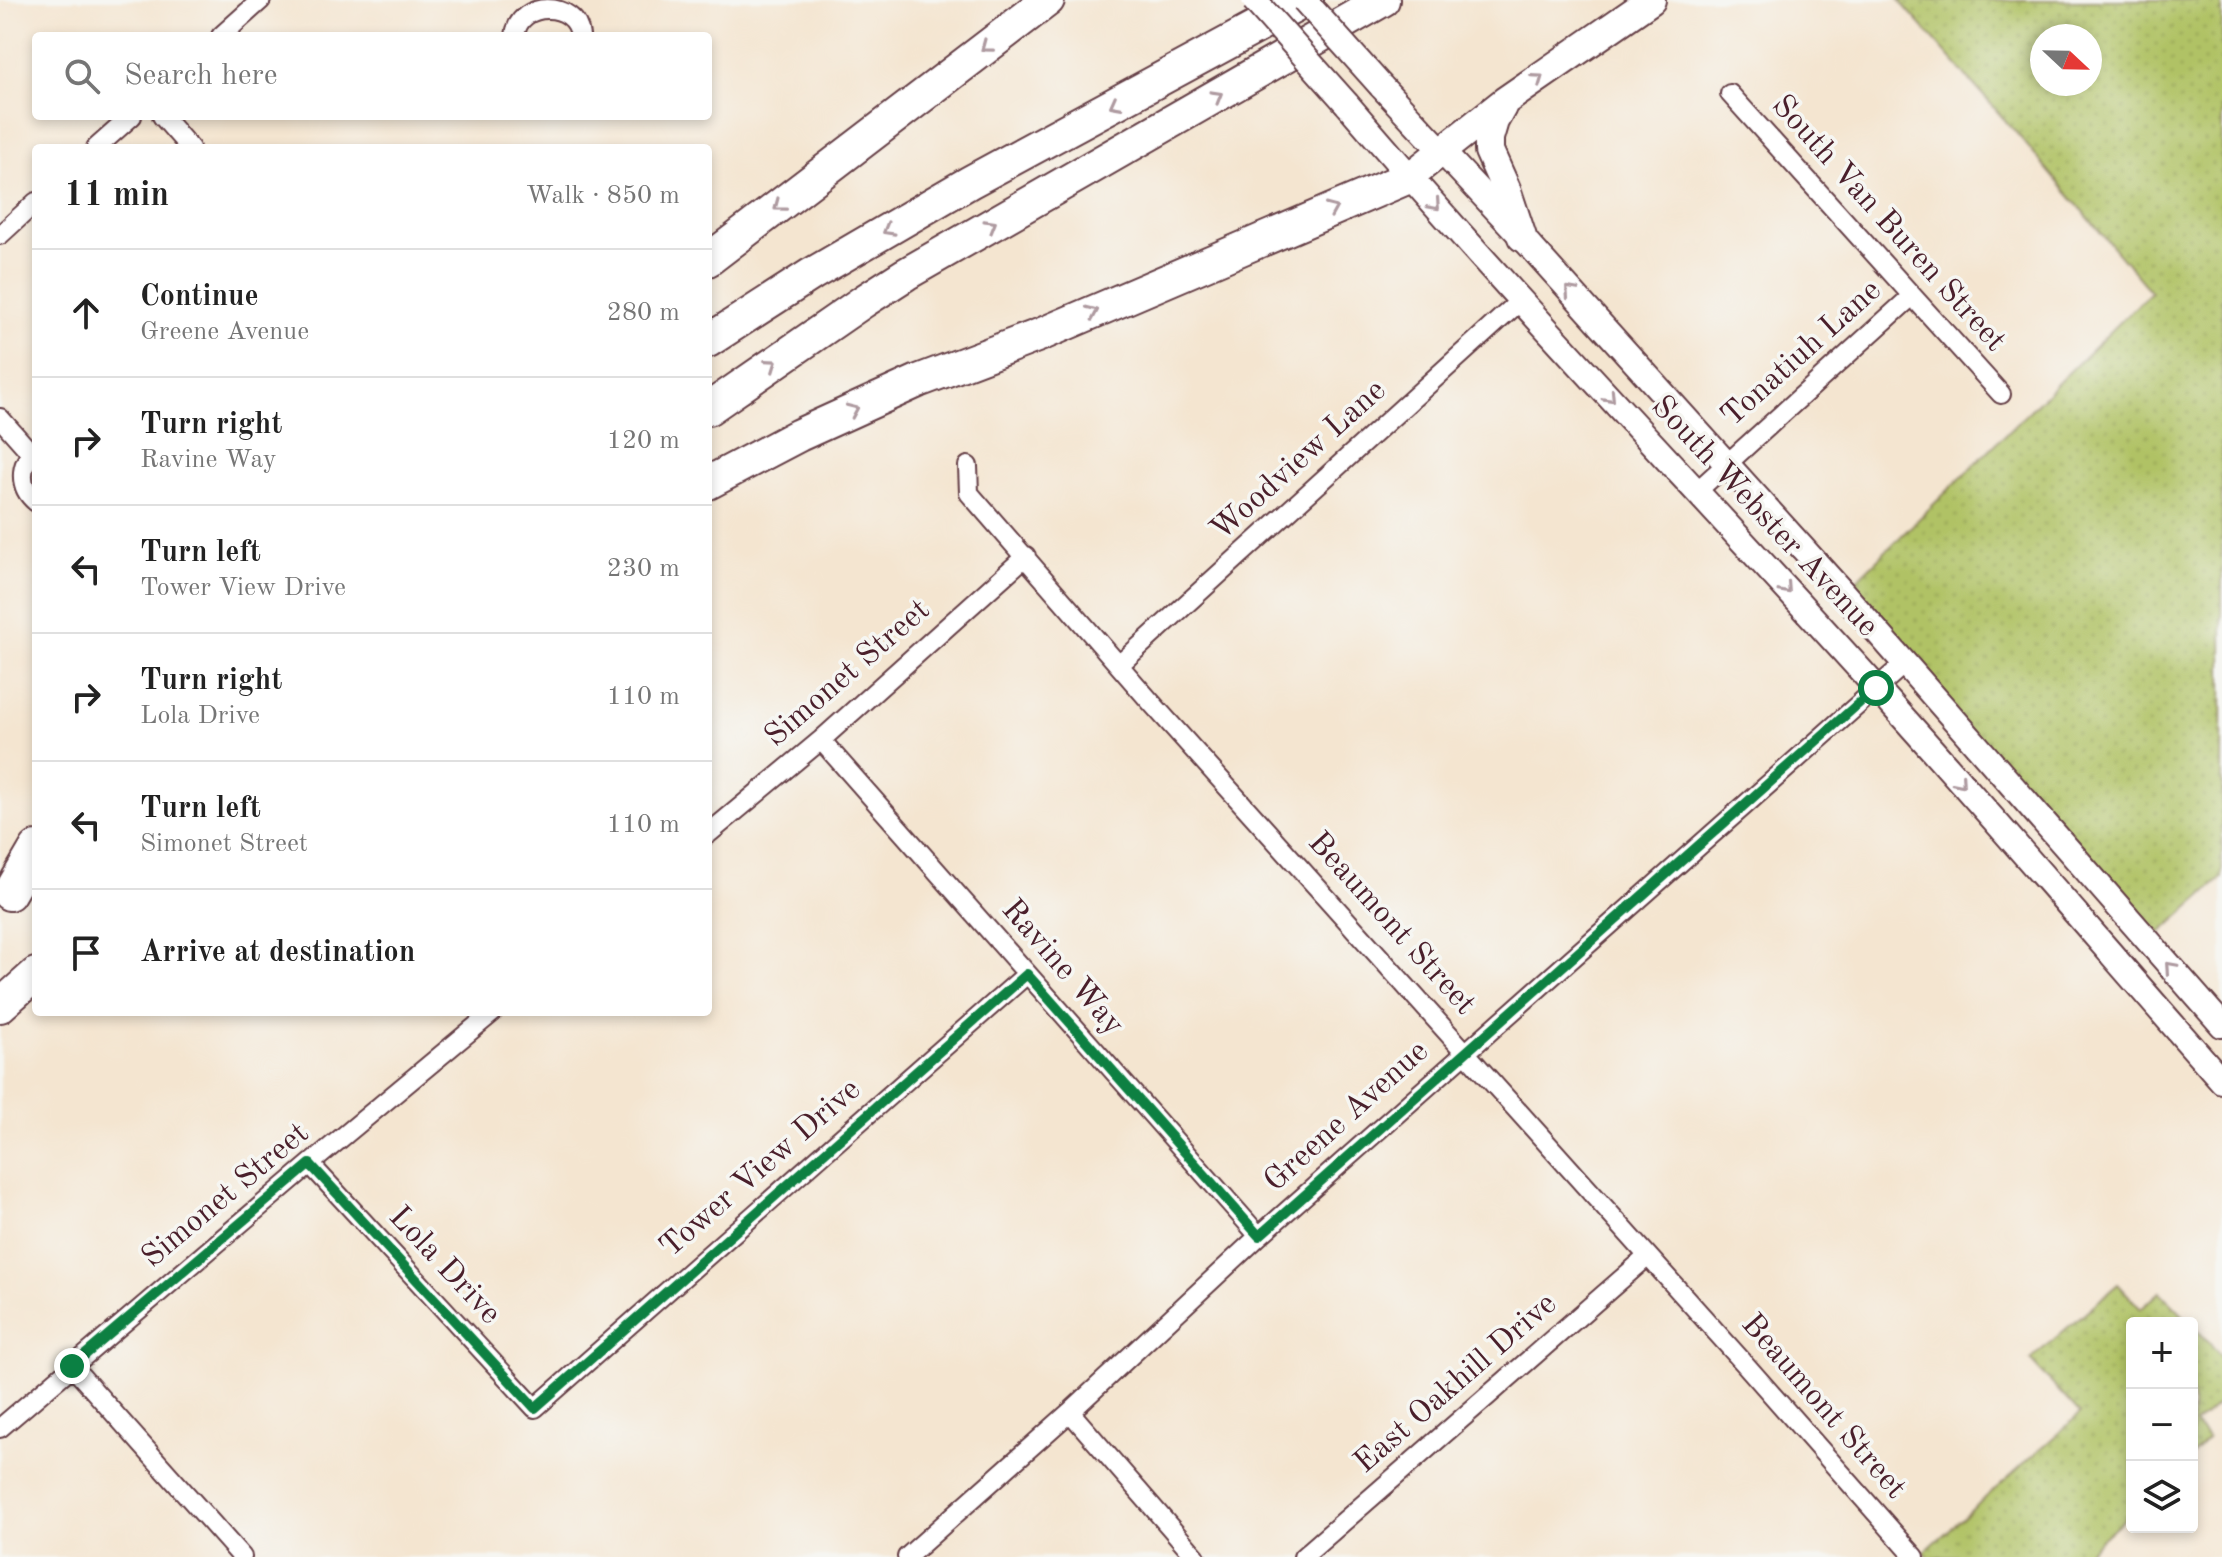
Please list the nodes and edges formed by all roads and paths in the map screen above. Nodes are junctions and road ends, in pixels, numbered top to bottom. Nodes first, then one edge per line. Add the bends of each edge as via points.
1 (261, 0) edge
2 (1048, 0) edge
3 (1254, 0) edge
4 (1305, 0) edge
5 (1383, 0) edge
6 (1651, 0) edge
7 (527, 3) edge
8 (225, 32) edge
9 (515, 32) edge
10 (580, 32) edge
11 (1730, 94) dead end
12 (1505, 101) junction
13 (128, 120) edge
14 (166, 120) edge
15 (100, 144) edge
16 (186, 144) edge
17 (1442, 153) junction
18 (1409, 177) junction
19 (32, 206) edge
20 (0, 235) edge
21 (1522, 237) junction
22 (712, 257) edge
23 (1912, 296) junction
24 (1520, 301) junction
25 (712, 338) edge
26 (2001, 394) dead end
27 (712, 406) edge
28 (0, 418) edge
29 (32, 450) edge
30 (32, 455) edge
31 (1726, 463) junction
32 (968, 466) dead end
33 (712, 481) edge
34 (1697, 491) junction
35 (32, 497) edge
36 (1026, 556) junction
37 (1904, 664) junction
38 (1119, 665) junction
39 (1876, 688) junction
40 (821, 740) junction
41 (712, 831) edge
42 (32, 854) edge
43 (32, 874) edge
44 (4, 898) edge
45 (1027, 974) junction
46 (32, 978) edge
47 (0, 1006) edge
48 (488, 1016) edge
49 (2222, 1025) edge
50 (1465, 1052) junction
51 (2222, 1081) edge
52 (310, 1164) junction
53 (1259, 1236) junction
54 (1648, 1256) junction
55 (72, 1366) junction
56 (535, 1408) joint
57 (1070, 1412) junction
58 (0, 1428) edge
59 (242, 1557) edge
60 (907, 1557) edge
61 (1196, 1557) edge
62 (1303, 1557) edge
63 (1915, 1557) edge

1 - 8 street
2 -> 22 highway
3 - 18 main road, South Webster Avenue, bridge
4 - 17 main road, South Webster Avenue, bridge
4 -> 25 highway via 970,182
27 -> 5 highway via 906,274
12 -> 6 main road
7 - 9 street
7 - 10 street via 559,3 575,16
11 - 23 street, South Van Buren Street
12 - 17 main road
12 - 21 main road via 1494,121 1489,151
13 - 15 street
14 - 16 street
17 - 18 main road
17 - 21 main road, South Webster Avenue
18 -> 24 main road, South Webster Avenue
33 -> 18 highway via 918,381 1042,334
19 - 20 street
31 -> 21 main road, South Webster Avenue
23 - 26 street, South Van Buren Street
23 - 31 street, Tonatiuh Lane
24 -> 34 main road, South Webster Avenue
24 - 38 street, Woodview Lane
28 - 29 street
30 - 35 street via 22,471
31 - 34 street, Tonatiuh Lane
31 - 37 main road, South Webster Avenue
32 - 36 street, Beaumont Street via 969,493
34 -> 39 main road, South Webster Avenue
36 - 38 street, Beaumont Street
36 - 40 street, Simonet Street
37 - 39 street, Greene Avenue
49 -> 37 main road, South Webster Avenue
38 - 50 street, Beaumont Street
39 - 50 street, Greene Avenue
39 -> 51 main road, South Webster Avenue
40 - 41 street, Simonet Street
40 - 45 street, Ravine Way
42 - 44 highway
43 - 44 highway
45 - 53 street, Ravine Way
45 - 56 street, Tower View Drive
46 - 47 highway
48 - 52 street, Simonet Street
50 - 53 street, Greene Avenue
50 - 54 street, Beaumont Street
52 - 55 street, Simonet Street
52 - 56 street, Lola Drive
53 - 57 street, Greene Avenue
54 - 62 street, East Oakhill Drive
54 - 63 street, Beaumont Street
55 - 58 street, Simonet Street
55 - 59 street
57 - 60 street, Greene Avenue
57 - 61 street

